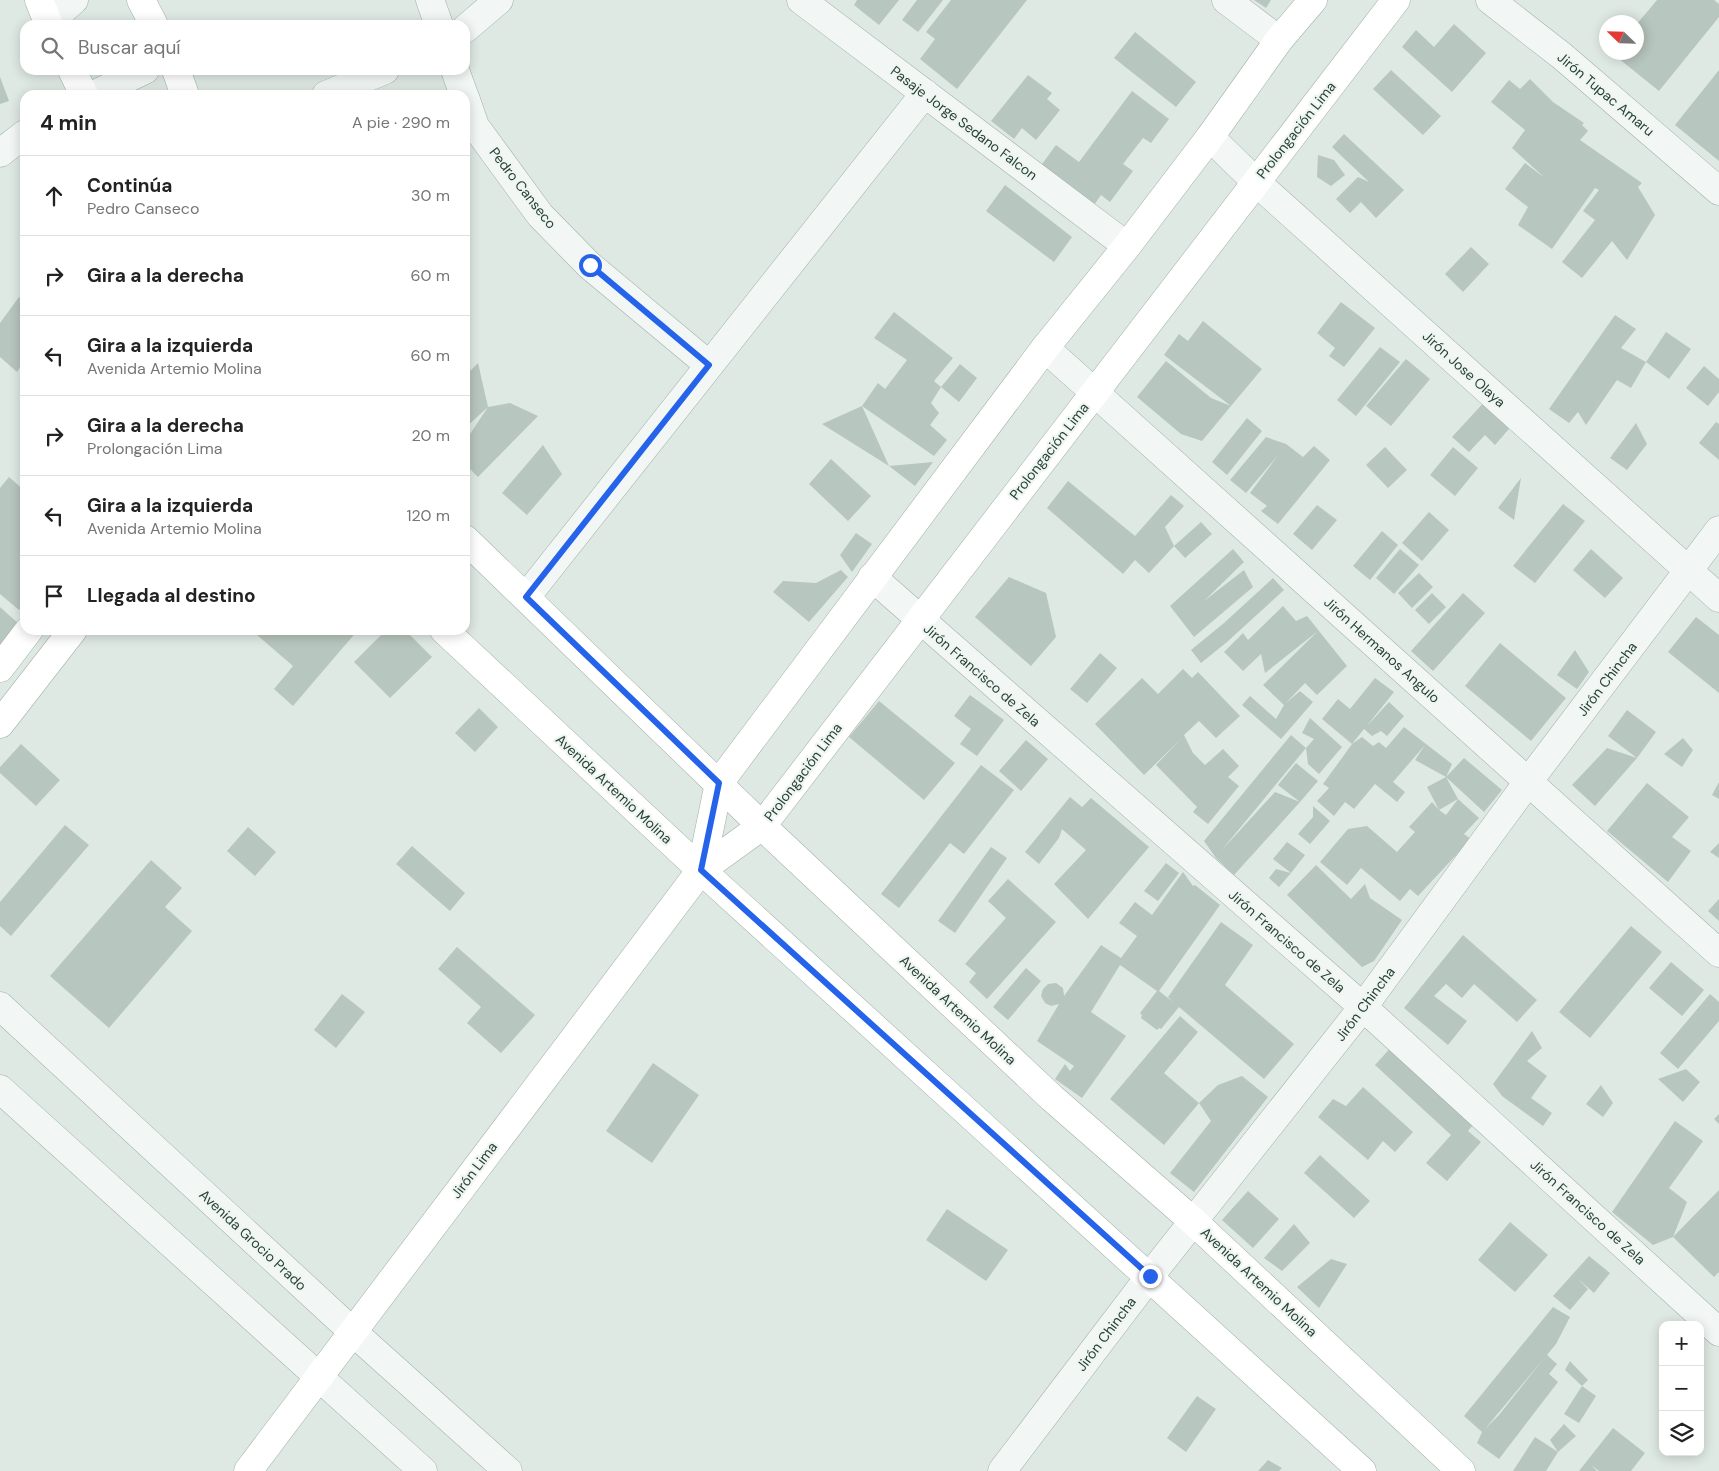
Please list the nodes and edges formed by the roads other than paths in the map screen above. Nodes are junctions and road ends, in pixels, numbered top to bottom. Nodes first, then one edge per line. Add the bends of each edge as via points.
1 (74, 0) edge
2 (141, 0) edge
3 (430, 0) edge
4 (499, 0) edge
5 (801, 0) edge
6 (1226, 0) edge
7 (1313, 0) edge
8 (1396, 0) edge
9 (1490, 0) edge
10 (45, 16) edge
11 (151, 20) edge
12 (437, 20) edge
13 (470, 24) edge
14 (1279, 40) junction
15 (74, 75) edge
16 (135, 75) edge
17 (178, 75) edge
18 (373, 75) edge
19 (457, 75) edge
20 (82, 90) edge
21 (103, 90) edge
22 (183, 90) edge
23 (338, 90) edge
24 (463, 90) edge
25 (924, 93) junction
26 (470, 111) edge
27 (1210, 136) junction
28 (20, 138) edge
29 (0, 153) edge
30 (1256, 182) junction
31 (1719, 190) edge
32 (1127, 246) junction
33 (1045, 348) junction
34 (709, 365) junction
35 (1095, 392) junction
36 (1719, 530) edge
37 (470, 545) edge
38 (1689, 571) junction
39 (872, 577) junction
40 (526, 597) junction
41 (1719, 598) edge
42 (918, 620) junction
43 (26, 635) edge
44 (69, 635) edge
45 (449, 635) edge
46 (0, 668) edge
47 (0, 724) edge
48 (1528, 782) junction
49 (719, 783) junction
50 (762, 826) junction
51 (701, 870) junction
52 (1719, 953) edge
53 (0, 1006) edge
54 (1363, 1007) junction
55 (0, 1088) edge
56 (1194, 1222) junction
57 (1150, 1276) junction
58 (353, 1332) junction
59 (1719, 1332) edge
60 (319, 1376) junction
61 (248, 1471) edge
62 (422, 1471) edge
63 (508, 1471) edge
64 (1002, 1471) edge
65 (1362, 1471) edge
66 (1461, 1471) edge

1 - 10 street
2 - 11 street
3 - 12 street
4 - 13 street
5 - 25 street, Pasaje Jorge Sedano Falcon
6 - 14 street
7 - 14 street
8 - 30 street, Prolongación Lima
9 - 31 street, Jirón Tupac Amaru via 1562,56
14 - 27 street
15 - 20 street
16 - 21 street
17 - 22 street
18 - 23 street
19 - 24 street, Pedro Canseco
25 - 32 street, Pasaje Jorge Sedano Falcon
25 - 34 street
26 - 34 street, Pedro Canseco via 475,126 540,215 590,265
27 - 30 street, Jirón Jose Olaya
27 - 32 street
28 - 29 street
30 - 35 street, Prolongación Lima
30 - 38 street, Jirón Jose Olaya
32 - 33 street
33 - 35 street, Jirón Hermanos Angulo
33 - 39 street
34 - 40 street
35 - 42 street, Prolongación Lima
35 - 48 street, Jirón Hermanos Angulo
36 - 38 street, Jirón Chincha
37 - 40 street, Avenida Artemio Molina
38 - 41 street, Jirón Jose Olaya
38 - 48 street, Jirón Chincha
39 - 42 street, Jirón Francisco de Zela
39 - 49 street
40 - 49 street, Avenida Artemio Molina
42 - 50 street, Prolongación Lima
42 - 54 street, Jirón Francisco de Zela
43 - 46 street
44 - 47 street
45 - 51 street, Avenida Artemio Molina
48 - 52 street, Jirón Hermanos Angulo
48 - 54 street, Jirón Chincha
49 - 50 street, Avenida Artemio Molina
49 - 51 street
50 - 51 street, Prolongación Lima
50 - 56 street, Avenida Artemio Molina via 1052,1098
51 - 57 street, Avenida Artemio Molina
51 - 58 street, Jirón Lima
53 - 58 street, Avenida Grocio Prado
54 - 56 street, Jirón Chincha
54 - 59 street, Jirón Francisco de Zela
55 - 60 street
56 - 57 street, Jirón Chincha
56 - 66 street, Avenida Artemio Molina
57 - 64 street, Jirón Chincha
57 - 65 street, Avenida Artemio Molina
58 - 60 street, Jirón Lima
58 - 63 street, Avenida Grocio Prado
60 - 61 street, Jirón Lima
60 - 62 street

